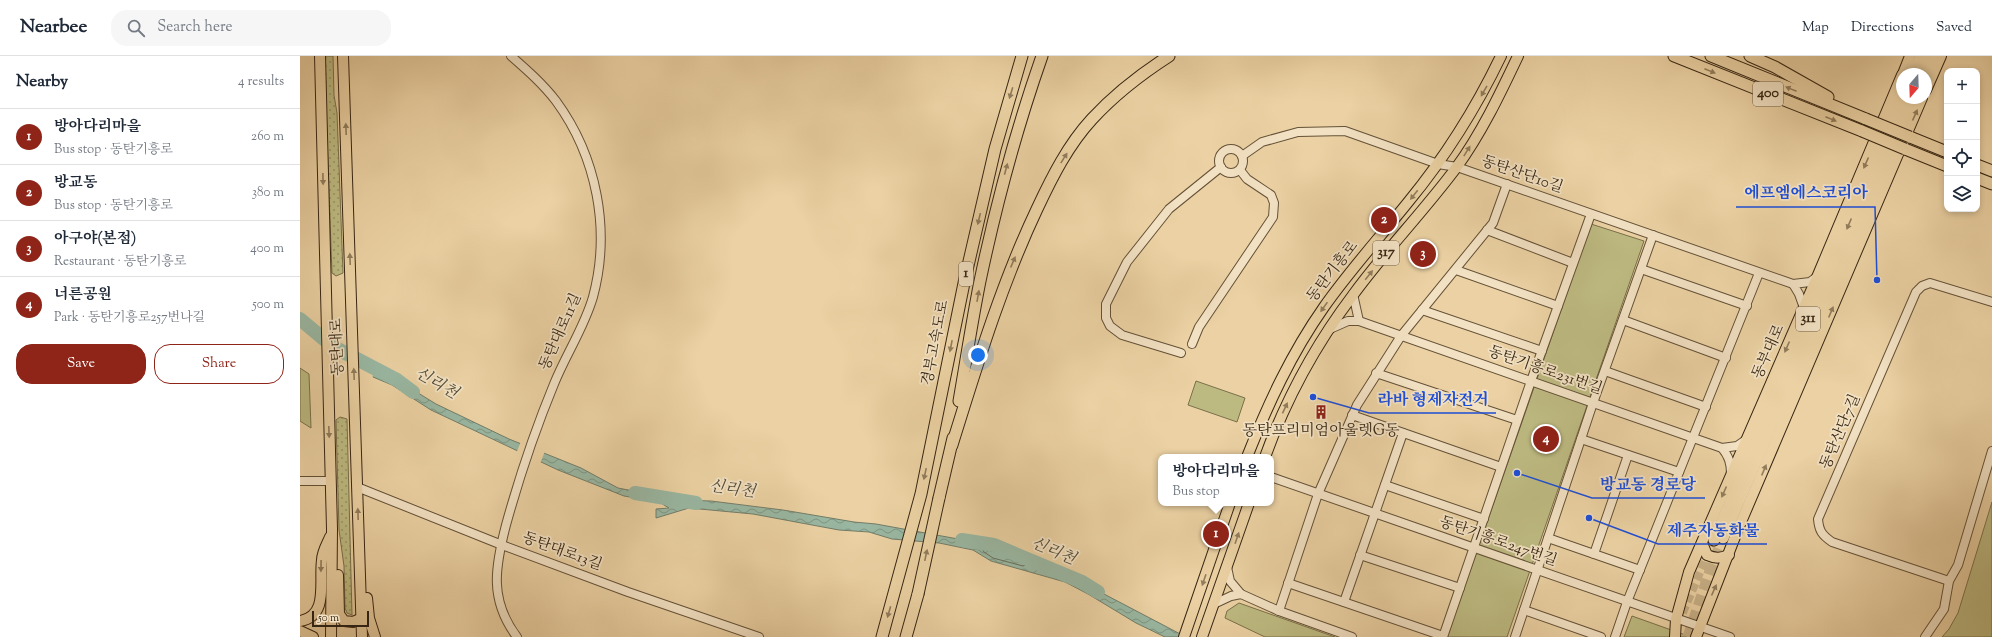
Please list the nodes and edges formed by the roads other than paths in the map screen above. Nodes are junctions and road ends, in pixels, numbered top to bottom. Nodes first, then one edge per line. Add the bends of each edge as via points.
1 (320, 56) edge
2 (336, 56) edge
3 (343, 56) edge
4 (511, 56) edge
5 (1022, 56) edge
6 (1042, 56) edge
7 (1169, 56) edge
8 (1501, 56) edge
9 (1518, 56) edge
10 (1674, 56) edge
11 (1711, 56) edge
12 (1750, 56) edge
13 (1910, 56) edge
14 (1921, 56) edge
15 (1931, 56) edge
16 (1941, 56) edge
17 (1905, 68) edge
18 (1916, 68) edge
19 (1926, 68) edge
20 (1932, 76) edge
21 (1896, 89) edge
22 (344, 90) junction
23 (1900, 104) edge
24 (1910, 104) edge
25 (1919, 104) edge
26 (1866, 119) junction
27 (1944, 151) edge
28 (1242, 156) junction
29 (1438, 164) junction
30 (1944, 165) edge
31 (1980, 166) edge
32 (1221, 167) junction
33 (1457, 167) junction
34 (1240, 170) junction
35 (1992, 171) edge
36 (1980, 179) edge
37 (1507, 184) junction
38 (1992, 184) edge
39 (1591, 214) junction
40 (1488, 230) junction
41 (1652, 235) junction
42 (1573, 263) junction
43 (1640, 269) junction
44 (1456, 270) junction
45 (1760, 273) junction
46 (1818, 275) junction
47 (1793, 284) junction
48 (1353, 294) junction
49 (1992, 302) edge
50 (1558, 306) junction
51 (1747, 306) junction
52 (1804, 308) junction
53 (1422, 310) junction
54 (1623, 320) junction
55 (1359, 321) junction
56 (1329, 329) junction
57 (1401, 336) junction
58 (1192, 344) dead end
59 (1542, 351) junction
60 (1181, 353) dead end
61 (1726, 358) junction
62 (1604, 371) junction
63 (1376, 373) junction
64 (1531, 381) junction
65 (1593, 403) junction
66 (1706, 407) junction
67 (1352, 415) junction
68 (1517, 420) junction
69 (1403, 433) junction
70 (1693, 438) junction
71 (1581, 439) junction
72 (1747, 439) junction
73 (952, 445) junction
74 (1722, 448) junction
75 (1992, 451) edge
76 (1247, 454) edge
77 (1266, 454) edge
78 (1628, 455) junction
79 (1501, 467) junction
80 (1679, 472) junction
81 (1731, 475) junction
82 (1274, 478) edge
83 (300, 481) edge
84 (331, 481) junction
85 (1385, 485) junction
86 (357, 487) junction
87 (1318, 494) junction
88 (1229, 506) edge
89 (1248, 506) edge
90 (1375, 514) junction
91 (1484, 519) junction
92 (332, 529) junction
93 (359, 535) junction
94 (1548, 538) junction
95 (1702, 543) junction
96 (502, 545) junction
97 (1474, 548) junction
98 (1594, 554) junction
99 (1729, 555) junction
100 (1360, 556) junction
101 (1227, 567) junction
102 (1640, 570) junction
103 (1538, 571) junction
104 (1949, 581) junction
105 (1288, 583) junction
106 (1460, 588) junction
107 (1241, 594) junction
108 (1344, 602) junction
109 (1627, 602) junction
110 (1214, 604) junction
111 (1524, 610) junction
112 (1279, 611) junction
113 (362, 618) junction
114 (1676, 619) junction
115 (300, 621) edge
116 (1699, 626) junction
117 (300, 631) edge
118 (1443, 636) edge
119 (313, 637) edge
120 (331, 637) edge
121 (362, 637) edge
122 (375, 637) edge
123 (517, 637) edge
124 (759, 637) edge
125 (882, 637) edge
126 (906, 637) edge
127 (1184, 637) edge
128 (1202, 637) edge
129 (1352, 637) edge
130 (1515, 637) edge
131 (1601, 637) edge
132 (1615, 637) edge
133 (1675, 637) edge
134 (1696, 637) edge
135 (1730, 637) edge
136 (1925, 637) edge

1 -> 84 main road, 동탄대로
2 - 22 main road via 338,82
3 - 22 main road, 동탄대로
4 - 96 street, 동탄대로11길 via 539,81 555,100 575,132 593,178 600,218 599,263 593,297 545,407 515,494
5 -> 125 highway, 경부고속도로 / 1 via 995,149 920,494
73 -> 6 highway, 1 via 993,223 1014,138
73 -> 7 highway via 1007,276 1062,160 1091,120 1113,97
8 -> 29 main road, 동탄기흥로 / 317 via 1487,87
33 -> 9 main road, 동탄기흥로 / 317 via 1489,114
10 -> 30 highway, 400, bridge
26 -> 11 highway, 400
12 - 26 highway via 1775,67
13 - 17 main road, 동부대로
14 - 18 highway
15 - 19 highway
16 - 20 main road
21 -> 46 main road, 동부대로
86 -> 22 main road, 동탄대로
23 -> 24 highway, 동부대로 / 311 via 1718,539
99 -> 25 main road
26 - 27 highway, 400, bridge
28 - 29 street, 동탄산단10길 via 1262,142 1298,132 1345,131
28 - 32 street via 1232,150 1224,152 1220,159
28 - 34 street
29 - 33 street, 동탄산단10길
29 -> 76 main road, 동탄기흥로 / 317 via 1323,308 1287,366
31 - 35 highway
32 - 34 street via 1229,173
32 - 60 street via 1169,209 1127,262 1106,304 1106,318 1110,326 1122,334
33 - 37 street, 동탄산단10길
48 -> 33 main road, 동탄기흥로 / 317
34 - 58 street via 1247,179 1271,195 1274,203 1273,217 1199,327
36 - 38 highway
37 - 39 street, 동탄산단10길
37 - 40 street
39 - 41 street, 동탄산단10길
39 - 42 street
40 - 42 street
40 - 44 street
41 - 43 street
41 - 45 street, 동탄산단10길
42 - 50 street
43 - 51 street
43 - 54 street
44 - 50 street
44 - 53 street
45 - 47 street, 동탄산단10길
45 - 51 street
46 - 47 street via 1810,282
46 - 52 main road, 동부대로
47 - 52 street
48 - 55 street
48 - 56 main road, 동탄기흥로 / 317
49 - 104 street, 동탄산단7길 via 1934,284 1922,286 1916,292 1818,519 1823,535 1832,542
50 - 59 street
51 - 61 street
52 -> 72 main road, 동부대로
53 - 57 street
53 - 59 street
54 - 61 street
54 - 62 street
55 - 56 street via 1344,322
55 - 57 street, 동탄기흥로231번길
77 -> 56 main road, 동탄기흥로 / 317 via 1291,395
57 - 63 street
57 - 64 street, 동탄기흥로231번길
59 - 64 street
61 - 66 street
62 - 65 street
62 - 66 street
63 - 67 street
63 - 68 street
64 - 65 street, 동탄기흥로231번길
64 - 68 street
65 - 70 street, 동탄기흥로231번길
65 - 71 street
66 - 70 street
67 - 69 street
67 - 87 street
68 - 79 street
69 - 79 street
69 - 85 street
70 - 74 street, 동탄기흥로231번길
70 - 80 street
71 - 78 street
71 - 94 street
72 - 74 street via 1737,446
72 - 81 main road, 동부대로
126 -> 73 highway, 1, bridge
74 - 81 street via 1731,464
75 - 104 street via 1958,565
78 - 80 street
78 - 98 street
79 - 91 street
80 - 102 street
81 -> 95 main road, 동부대로
82 - 87 street, 동탄기흥로247번길
83 - 84 street
84 - 92 main road, 동탄대로
85 - 90 street
85 - 91 street
93 -> 86 main road, 동탄대로
86 - 96 street, 동탄대로13길
87 - 90 street, 동탄기흥로247번길
87 - 105 street
88 -> 127 main road
101 -> 89 main road
90 - 97 street, 동탄기흥로247번길
90 - 100 street
91 - 97 street
92 - 113 main road via 338,561 340,614 344,621 353,622
92 -> 115 main road via 322,559 320,605 312,617
92 - 120 main road, 동탄대로
93 - 113 main road, 동탄대로
93 - 122 main road via 369,618
94 - 98 street
94 - 103 street
95 - 99 main road via 1707,555 1713,558
95 - 114 main road, 동부대로 via 1689,572
96 - 123 street via 498,562 497,592 504,619
96 - 124 street, 동탄대로13길
97 - 103 street, 동탄기흥로247번길
97 - 106 street
98 - 102 street
116 -> 99 main road
100 - 106 street
100 - 108 street
101 - 107 street via 1230,581
101 - 110 main road
102 - 109 street
103 - 109 street, 동탄기흥로247번길
103 - 111 street
104 - 136 street via 1944,609
105 - 108 street
105 - 112 street
106 - 118 street
107 - 110 street
107 - 112 street
108 - 118 street
109 - 114 street, 동탄기흥로247번길
109 - 132 street
110 - 128 main road
111 - 130 street
111 - 131 street
112 - 129 street
113 - 121 main road, 동탄대로
114 - 116 street, 동탄기흥로247번길
114 - 133 main road, 동부대로
116 - 134 main road
116 - 135 street, 동탄기흥로247번길
117 - 119 main road

